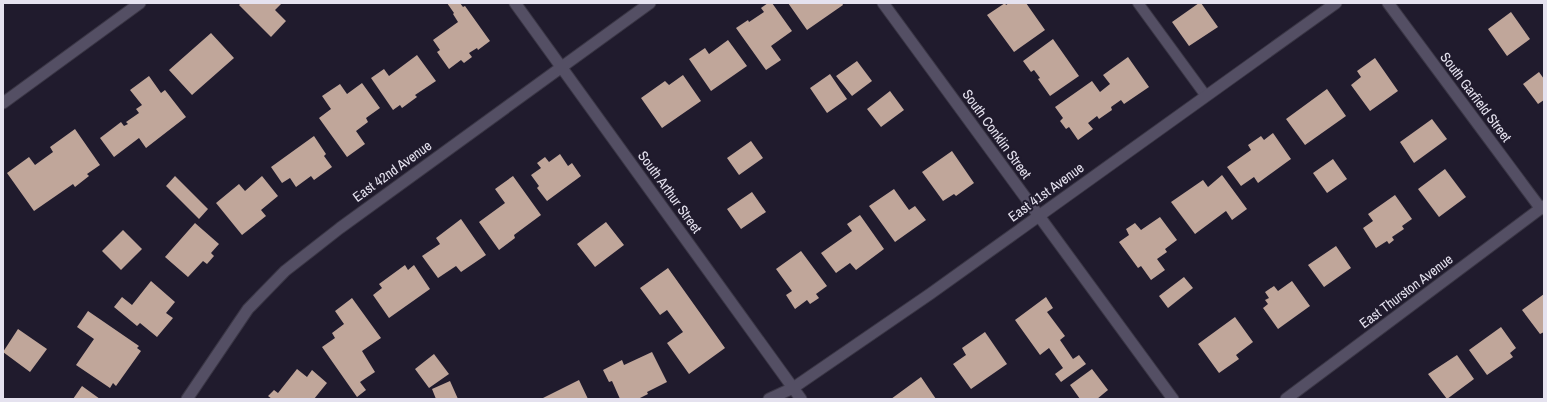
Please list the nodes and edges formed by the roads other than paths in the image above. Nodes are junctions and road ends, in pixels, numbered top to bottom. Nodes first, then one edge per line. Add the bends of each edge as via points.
1 (140, 3) edge
2 (515, 3) edge
3 (650, 3) edge
4 (883, 3) edge
5 (1138, 3) edge
6 (1336, 3) edge
7 (1388, 3) edge
8 (561, 67) junction
9 (1206, 96) junction
10 (3, 103) edge
11 (1542, 208) edge
12 (1038, 216) junction
13 (793, 388) junction
14 (187, 399) edge
15 (769, 399) edge
16 (802, 399) edge
17 (1173, 399) edge
18 (1286, 399) edge

1 - 10 street
2 - 8 street, South Arthur Street
3 - 8 street, East 42nd Avenue
4 - 12 street, South Conklin Street
5 - 9 lane
6 - 9 street, East 41st Avenue
7 - 11 street, South Garfield Street
8 - 13 street, South Arthur Street
8 - 14 street, East 42nd Avenue via 285,271 248,309
9 - 12 street, East 41st Avenue
11 - 18 street, East Thurston Avenue
12 - 13 street, East 41st Avenue
12 - 17 street, South Conklin Street
13 - 15 street, East 41st Avenue
13 - 16 street, South Arthur Street

